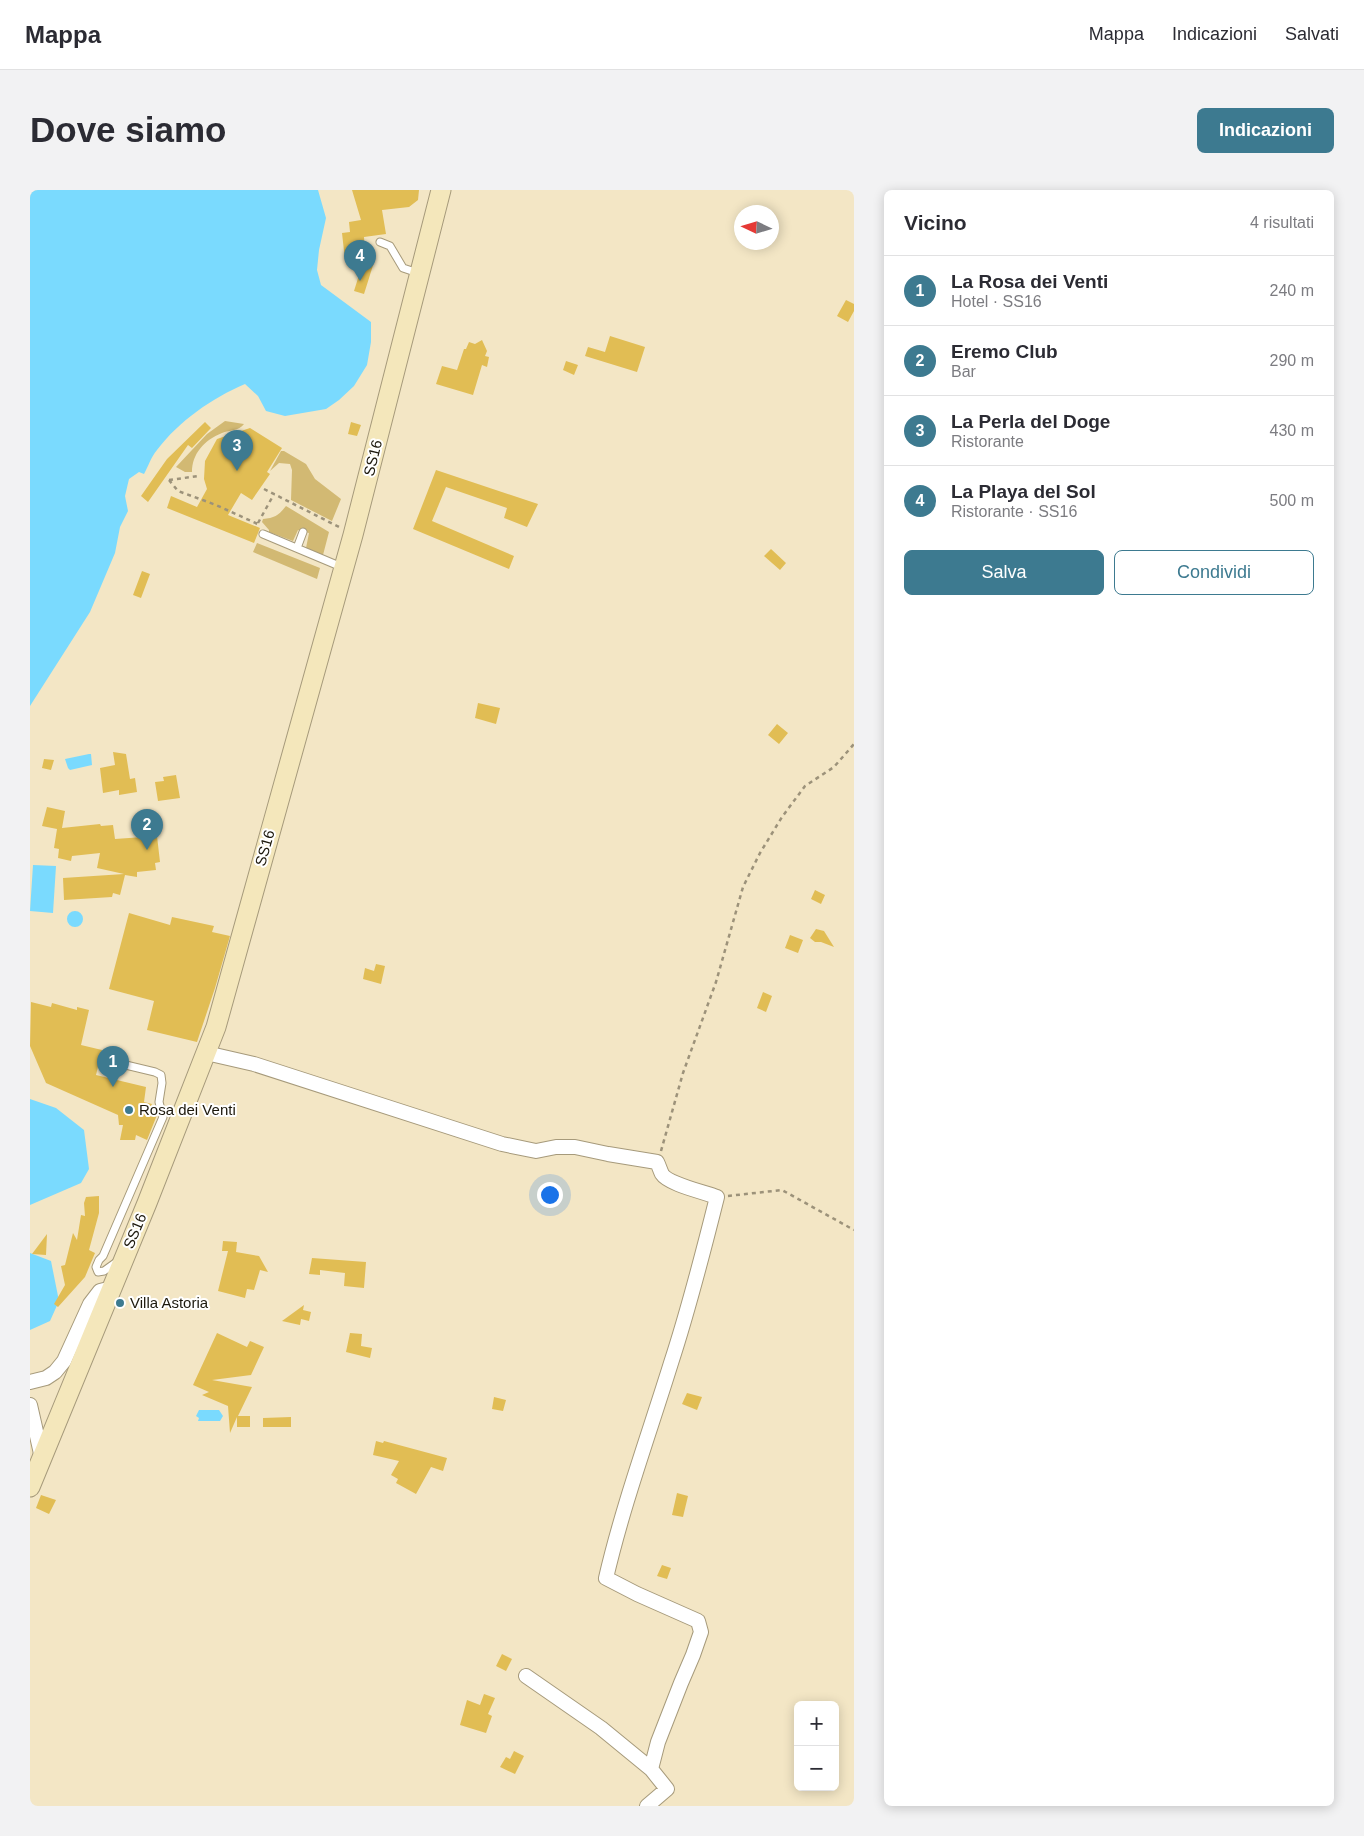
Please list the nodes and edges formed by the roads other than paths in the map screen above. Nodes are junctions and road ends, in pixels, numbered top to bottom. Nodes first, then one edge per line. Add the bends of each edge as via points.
1 (441, 190) edge
2 (380, 242) dead end
3 (420, 274) junction
4 (303, 532) dead end
5 (263, 534) road end
6 (297, 548) junction
7 (344, 568) junction
8 (206, 1053) junction
9 (109, 1061) dead end
10 (124, 1257) junction
11 (112, 1288) junction
12 (30, 1382) edge
13 (30, 1404) edge
14 (42, 1458) junction
15 (30, 1487) edge
16 (526, 1676) dead end
17 (651, 1769) junction
18 (647, 1806) edge

1 - 3 main road, SS16
2 - 3 lane via 390,246 403,268
3 - 7 main road, SS16
4 - 6 lane
5 - 6 lane
6 - 7 lane
7 - 8 main road, SS16
8 - 10 main road, SS16
8 - 17 street via 254,1064 502,1144 536,1151 556,1146 575,1147 657,1162 662,1175 676,1184 717,1197 697,1277 606,1578 698,1621 701,1632 658,1742
9 - 10 lane via 155,1072 161,1075 162,1083 159,1102 162,1117 104,1256 96,1267 98,1272
10 - 11 main road, SS16
11 - 12 street via 100,1291 90,1304 56,1372
11 - 14 main road, SS16
13 - 14 street
14 - 15 main road, SS16
16 - 17 street via 601,1728
17 - 18 street via 667,1789

